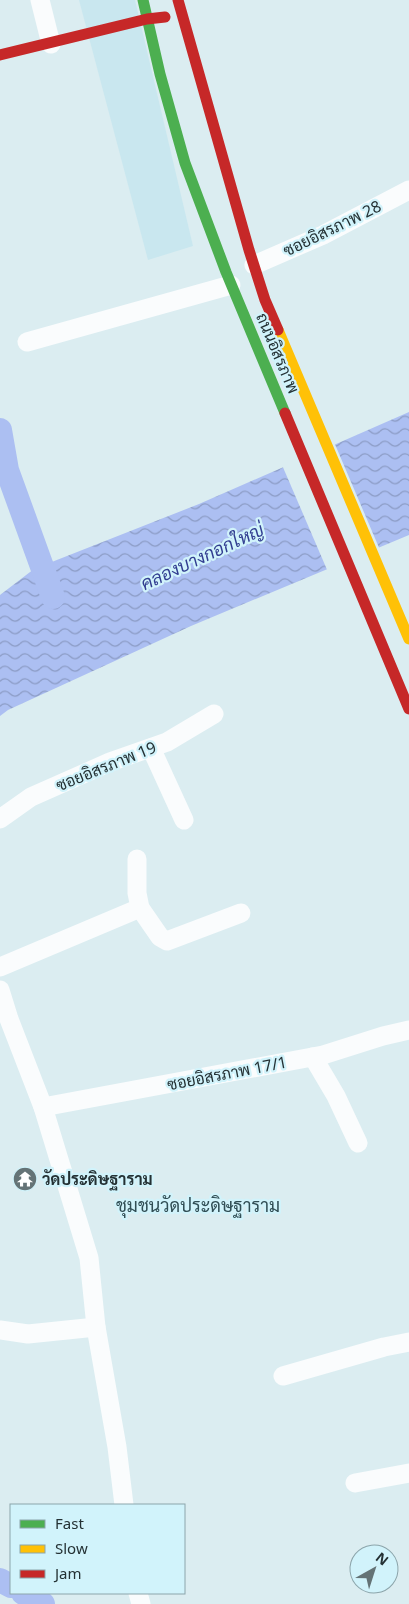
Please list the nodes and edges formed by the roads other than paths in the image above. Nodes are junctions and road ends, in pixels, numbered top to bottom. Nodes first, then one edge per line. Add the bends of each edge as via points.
1 (40, 0) edge
2 (143, 0) edge
3 (178, 0) edge
4 (182, 14) junction
5 (147, 19) junction
6 (51, 44) junction
7 (0, 56) edge
8 (409, 190) edge
9 (254, 265) junction
10 (231, 285) junction
11 (27, 342) dead end
12 (409, 639) edge
13 (409, 709) edge
14 (214, 714) dead end
15 (151, 748) junction
16 (0, 820) edge
17 (184, 820) dead end
18 (137, 859) dead end
19 (140, 908) junction
20 (242, 913) dead end
21 (0, 967) edge
22 (0, 990) edge
23 (4, 1021) edge
24 (409, 1030) edge
25 (313, 1057) junction
26 (43, 1107) junction
27 (358, 1143) dead end
28 (96, 1327) junction
29 (0, 1330) edge
30 (409, 1342) edge
31 (283, 1376) dead end
32 (409, 1474) edge
33 (355, 1483) dead end
34 (124, 1504) edge

1 - 6 street
2 - 5 main road, ถนนอิสรภาพ
3 - 4 main road
4 - 5 main road
4 - 9 main road
5 - 6 main road
5 - 10 main road, ถนนอิสรภาพ via 185,163
6 - 7 main road
8 - 9 street, ซอยอิสรภาพ 28 via 323,235
9 - 12 main road via 265,300
10 - 11 street
10 - 13 main road, ถนนอิสรภาพ
14 - 15 street, ซอยอิสรภาพ 19
15 - 16 street, ซอยอิสรภาพ 19 via 110,762 31,797
15 - 17 street
18 - 19 street
19 - 20 street via 160,937 167,941
19 - 21 street
22 - 23 street
23 - 26 street
24 - 25 street, ซอยอิสรภาพ 17/1
25 - 26 street, ซอยอิสรภาพ 17/1
25 - 27 street
26 - 28 street via 88,1258
28 - 29 street via 28,1334
28 - 34 street
30 - 31 street
32 - 33 street

